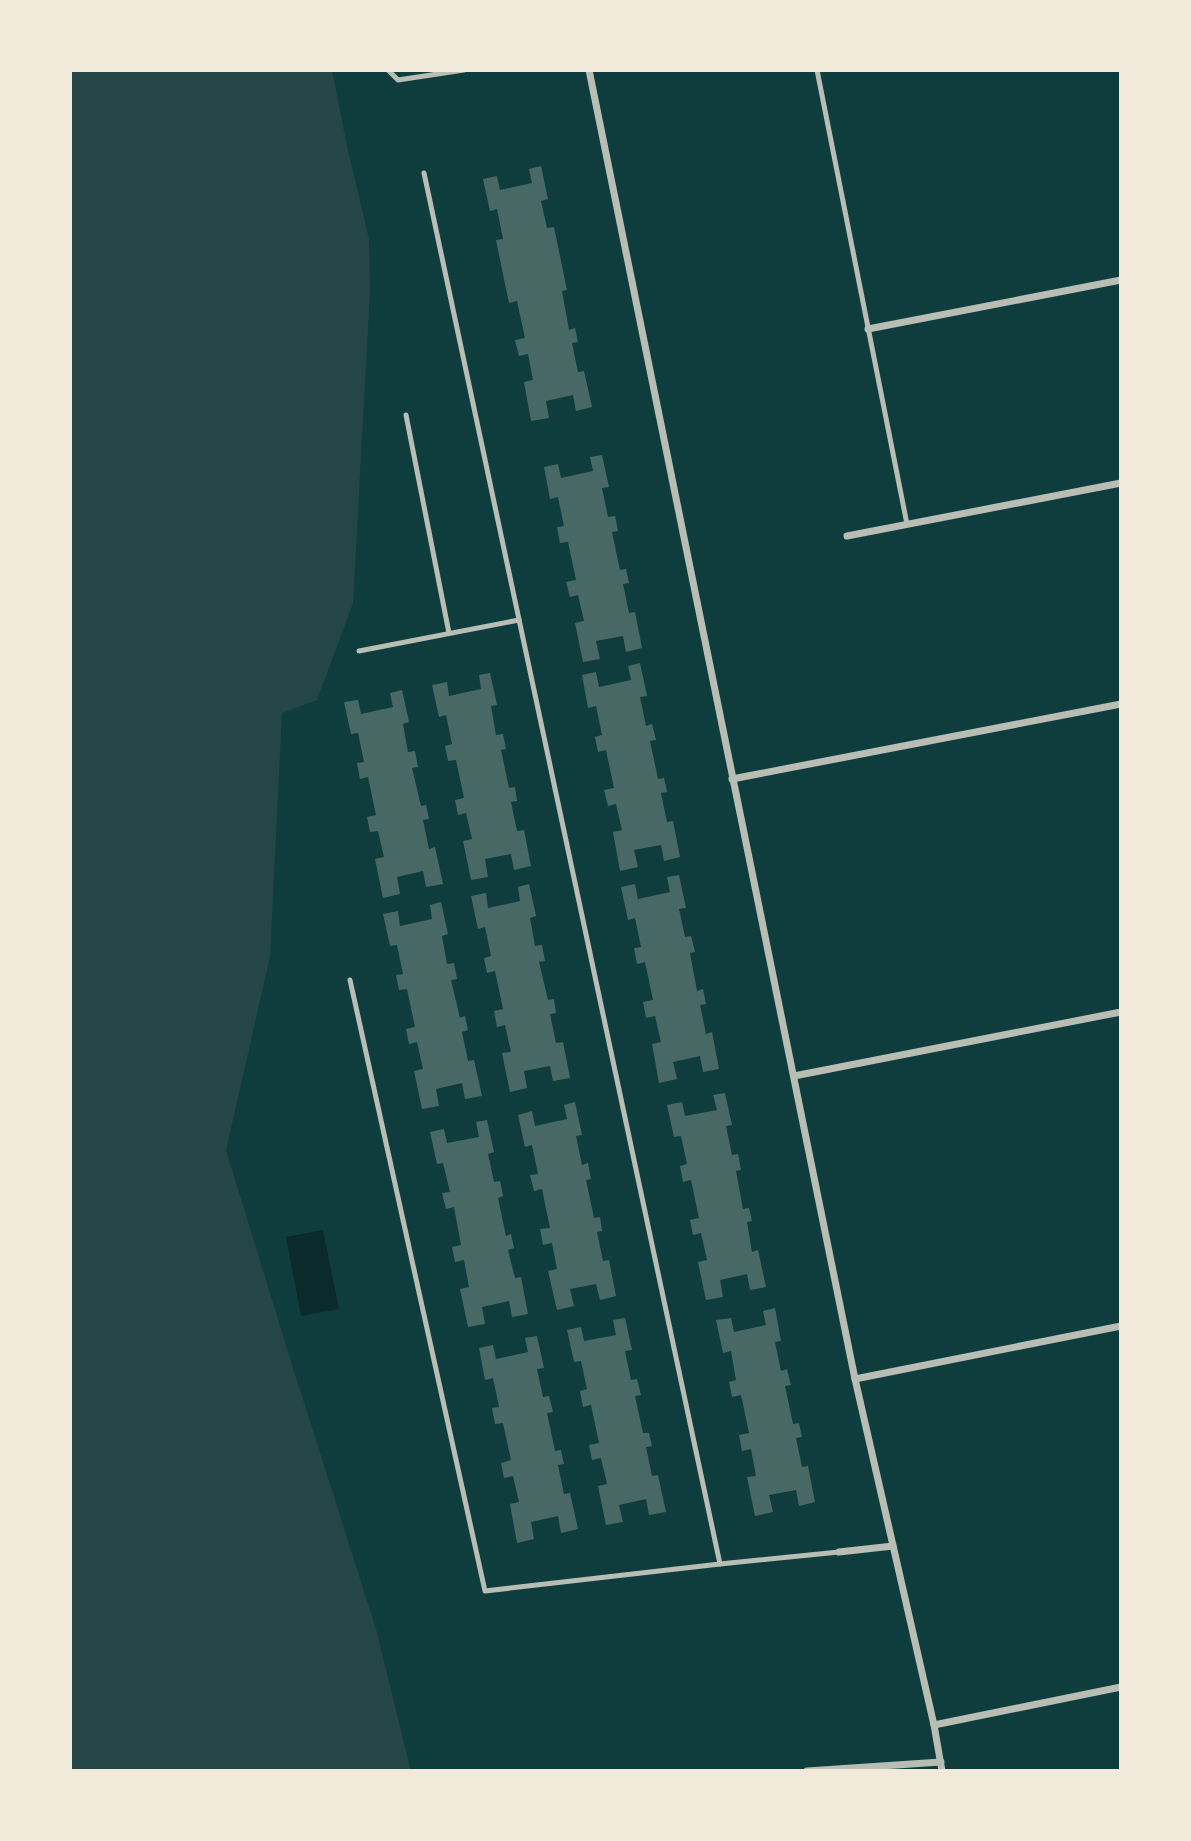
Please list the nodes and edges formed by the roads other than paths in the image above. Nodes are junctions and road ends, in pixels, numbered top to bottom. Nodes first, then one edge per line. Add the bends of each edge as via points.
1 (388, 70) edge
2 (464, 70) edge
3 (589, 70) edge
4 (817, 70) edge
5 (424, 173) dead end
6 (1121, 280) edge
7 (868, 329) junction
8 (406, 415) dead end
9 (1121, 483) edge
10 (907, 524) junction
11 (847, 536) dead end
12 (519, 620) junction
13 (449, 633) junction
14 (359, 651) dead end
15 (1121, 704) edge
16 (732, 779) junction
17 (350, 979) dead end
18 (1121, 1012) edge
19 (794, 1076) junction
20 (1121, 1326) edge
21 (855, 1379) junction
22 (893, 1546) junction
23 (839, 1552) joint
24 (720, 1564) junction
25 (1121, 1687) edge
26 (934, 1725) junction
27 (940, 1762) junction
28 (807, 1771) edge
29 (942, 1771) edge

1 - 2 lane via 398,80
3 - 16 street
4 - 7 lane
5 - 12 lane
6 - 7 street
7 - 10 lane
8 - 13 lane
9 - 10 street
10 - 11 street
12 - 13 lane
12 - 24 lane
13 - 14 lane
15 - 16 street
16 - 19 street
17 - 24 lane via 485,1591
18 - 19 street
19 - 21 street
20 - 21 street
21 - 22 street
22 - 23 street
22 - 26 street
23 - 24 lane
25 - 26 street
26 - 27 street
27 - 28 street
27 - 29 street

